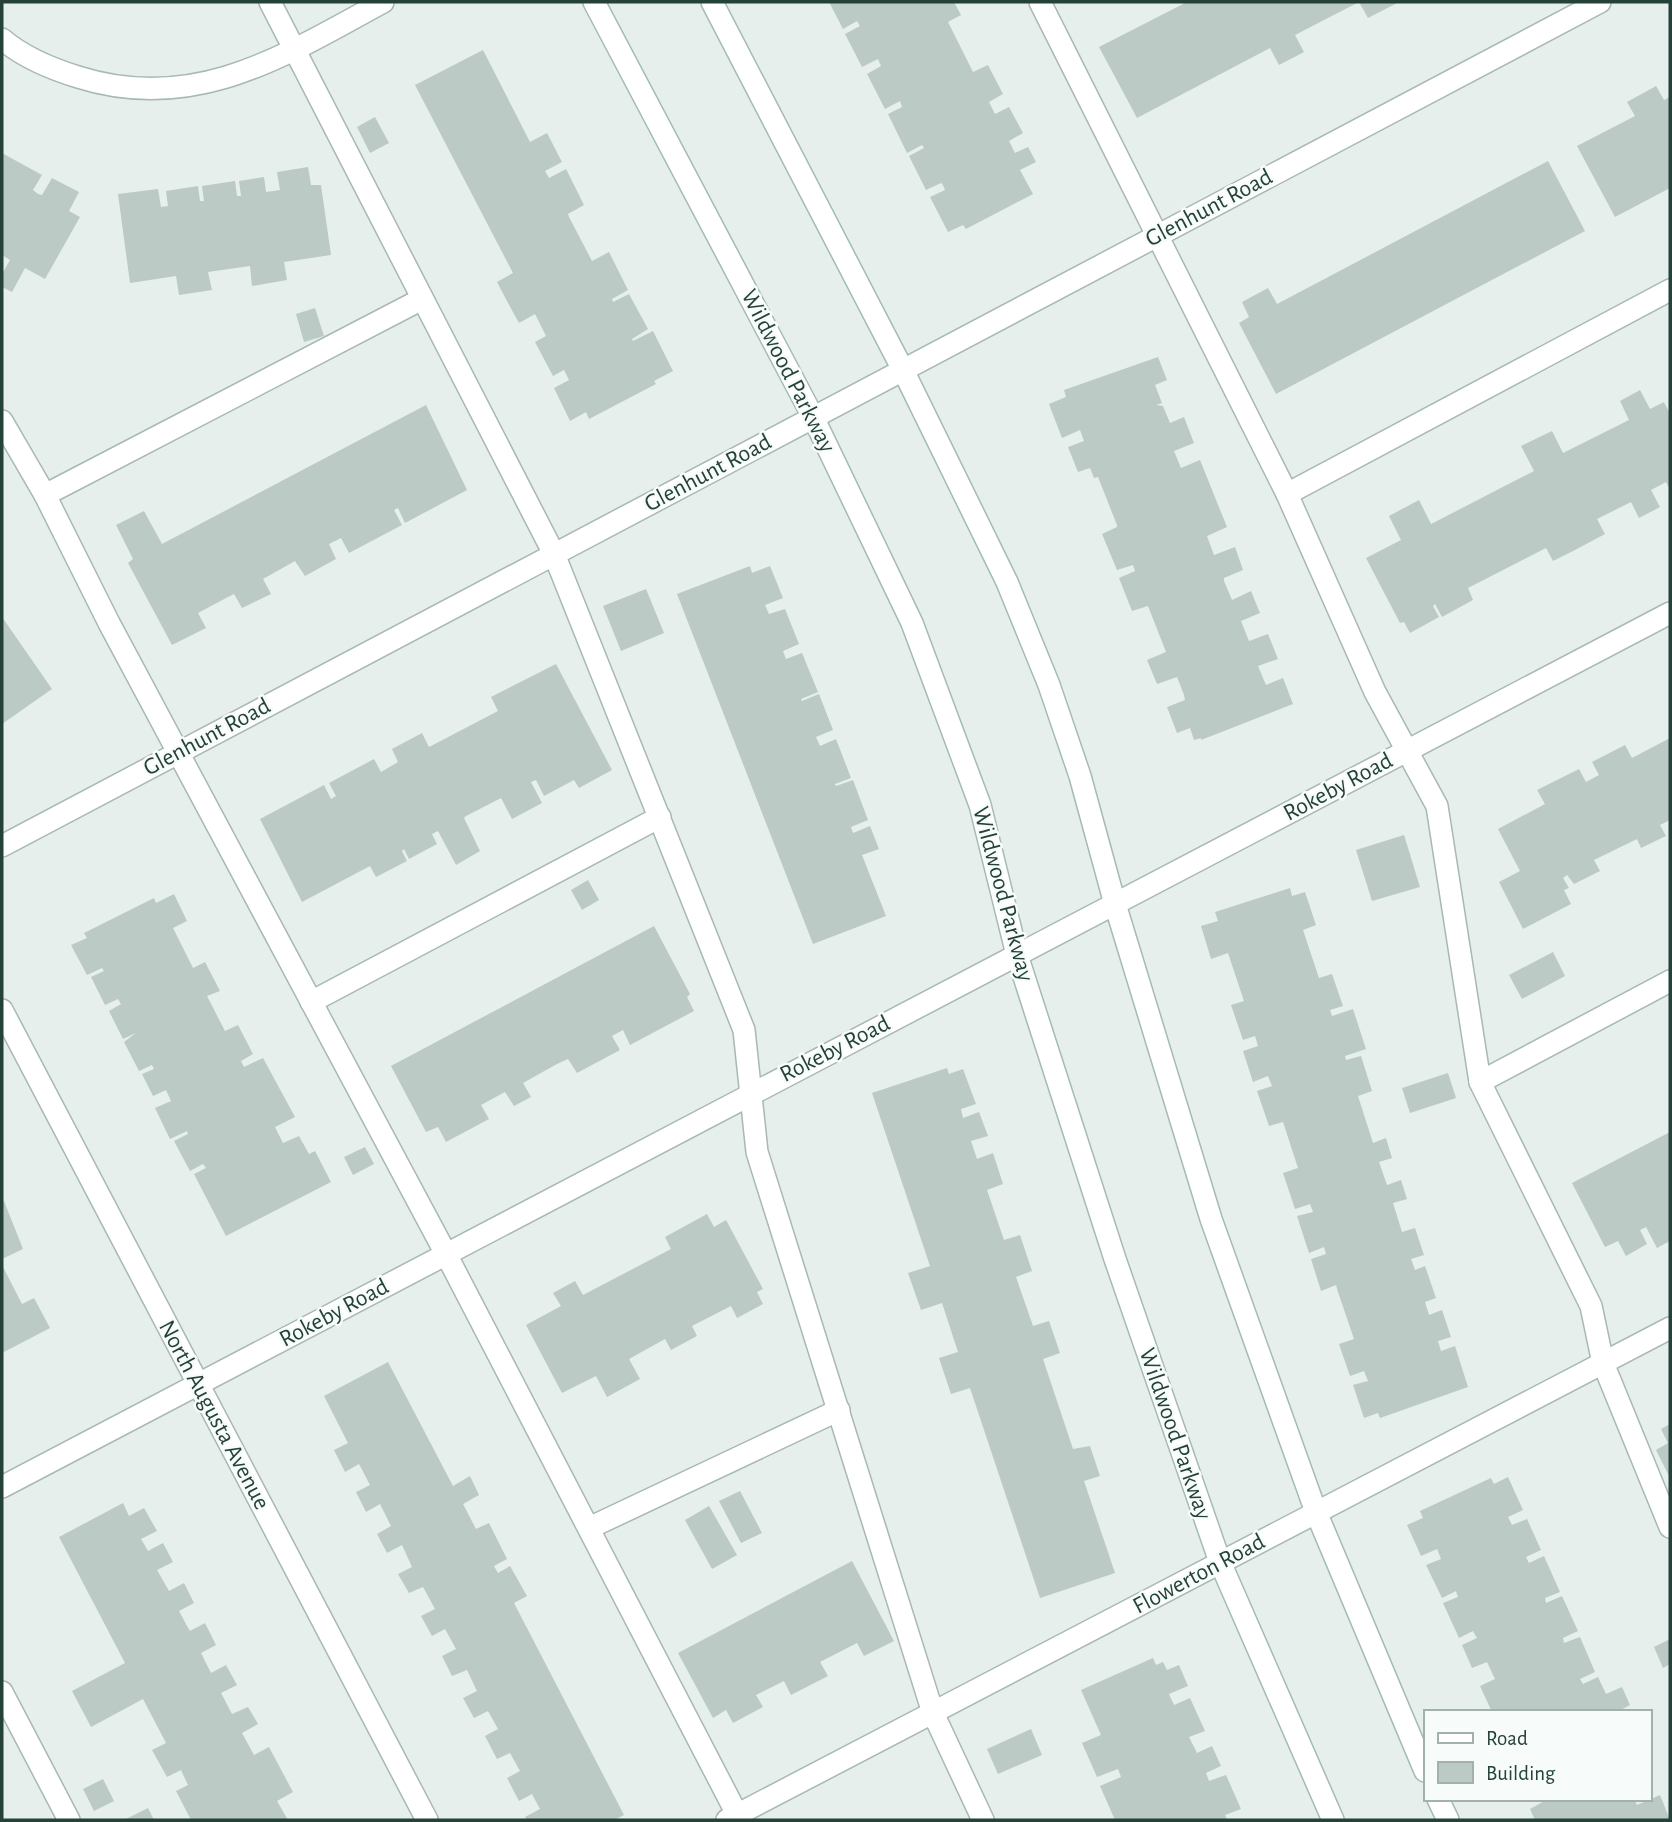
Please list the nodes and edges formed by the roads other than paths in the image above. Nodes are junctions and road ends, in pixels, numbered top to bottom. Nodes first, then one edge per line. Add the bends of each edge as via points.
1 (270, 2) edge
2 (383, 2) edge
3 (594, 2) edge
4 (712, 2) edge
5 (1040, 2) edge
6 (1600, 2) edge
7 (2, 39) edge
8 (295, 50) junction
9 (1157, 235) junction
10 (1670, 290) edge
11 (422, 299) junction
12 (903, 370) junction
13 (813, 417) junction
14 (2, 421) edge
15 (1287, 494) junction
16 (45, 495) junction
17 (554, 554) junction
18 (1670, 614) edge
19 (180, 751) junction
20 (1408, 751) junction
21 (660, 817) junction
22 (2, 846) edge
23 (1115, 904) junction
24 (1017, 955) junction
25 (1670, 981) edge
26 (311, 1002) junction
27 (2, 1010) edge
28 (1480, 1082) junction
29 (751, 1093) junction
30 (446, 1254) junction
31 (1670, 1328) edge
32 (1603, 1363) junction
33 (197, 1384) junction
34 (839, 1410) junction
35 (2, 1487) edge
36 (1316, 1512) junction
37 (1670, 1527) edge
38 (589, 1528) junction
39 (1220, 1562) junction
40 (2, 1692) edge
41 (933, 1713) junction
42 (1424, 1769) edge
43 (1439, 1801) edge
44 (735, 1818) edge
45 (69, 1820) edge
46 (427, 1820) edge
47 (983, 1820) edge
48 (1333, 1820) edge
49 (1448, 1820) edge

1 - 8 street
2 - 8 street
3 - 13 street, Wildwood Parkway
4 - 12 street
5 - 9 street
6 - 9 street, Glenhunt Road
7 - 8 street via 64,73 106,86 158,90 223,80
8 - 11 street
9 - 12 street, Glenhunt Road
9 - 15 street
10 - 15 street
11 - 16 street
11 - 17 street
12 - 13 street, Glenhunt Road
12 - 23 street via 1007,582 1049,685 1080,775
13 - 17 street, Glenhunt Road
13 - 24 street, Wildwood Parkway via 912,623 951,722 980,805
14 - 16 street
15 - 20 street via 1376,692
16 - 19 street
17 - 19 street, Glenhunt Road
17 - 21 street
18 - 20 street, Rokeby Road
19 - 22 street, Glenhunt Road
19 - 26 street
20 - 23 street, Rokeby Road
20 - 28 street via 1437,806
21 - 26 street
21 - 29 street via 744,1030
23 - 24 street, Rokeby Road
23 - 36 street via 1211,1219
24 - 29 street, Rokeby Road
24 - 39 street, Wildwood Parkway
25 - 28 street
26 - 30 street
27 - 33 street, North Augusta Avenue
28 - 32 street via 1591,1306
29 - 30 street, Rokeby Road
29 - 34 street via 757,1152
30 - 33 street, Rokeby Road
30 - 38 street
31 - 32 street, Flowerton Road
32 - 36 street, Flowerton Road
32 - 37 street
33 - 35 street, Rokeby Road
33 - 46 street, North Augusta Avenue
34 - 38 street
34 - 41 street
36 - 39 street, Flowerton Road
36 - 42 street
38 - 44 street
39 - 41 street, Flowerton Road
39 - 48 street, Wildwood Parkway
40 - 45 street
41 - 44 street, Flowerton Road
41 - 47 street
43 - 49 street

